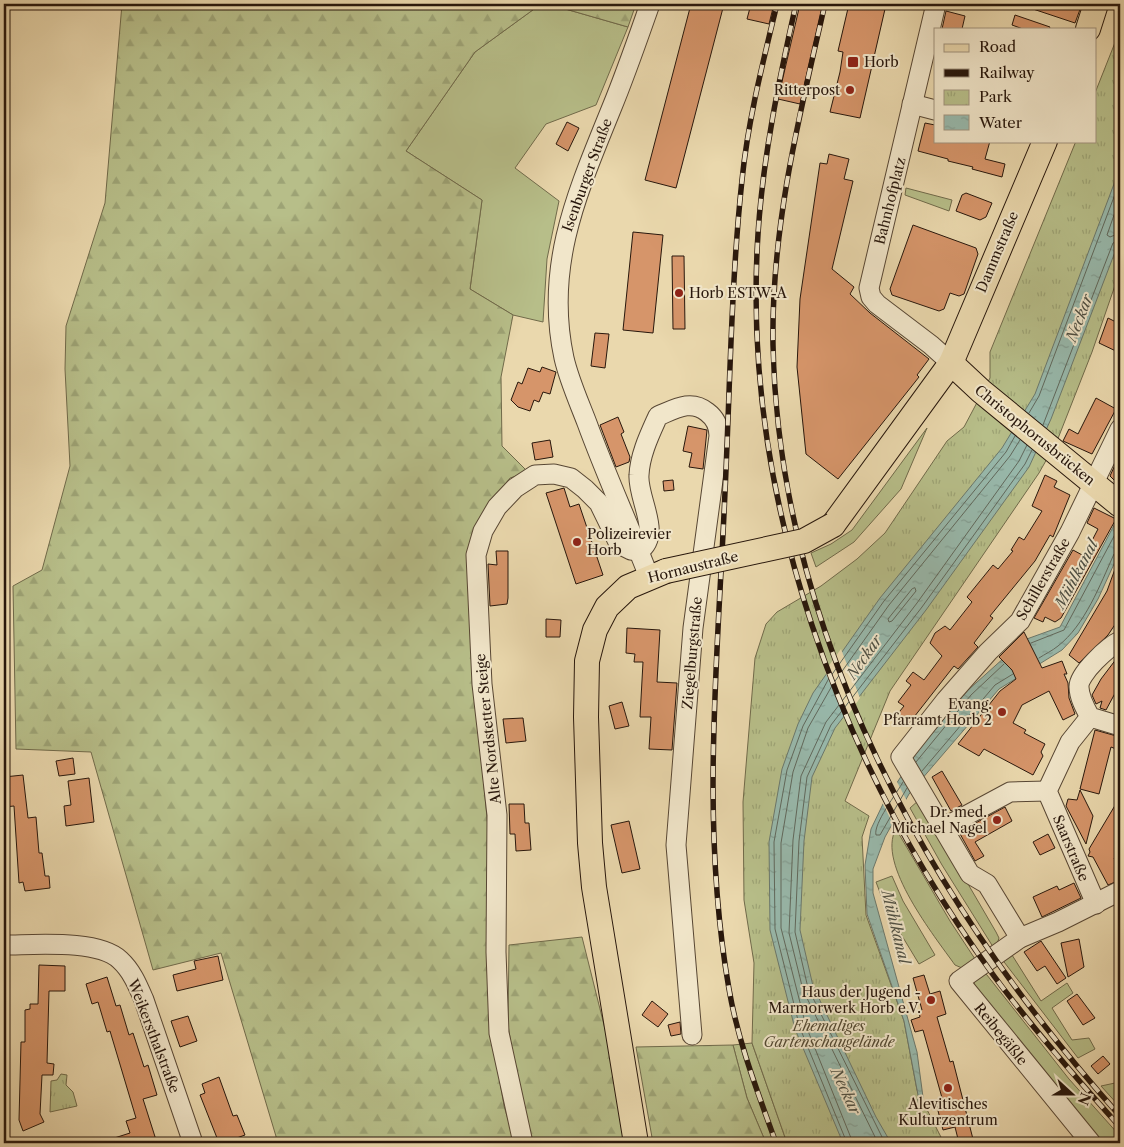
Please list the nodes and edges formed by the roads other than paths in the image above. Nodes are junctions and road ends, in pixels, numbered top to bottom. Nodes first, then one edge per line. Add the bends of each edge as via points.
1 (650, 4) edge
2 (936, 4) edge
3 (1096, 4) edge
4 (1088, 28) edge
5 (912, 104) junction
6 (934, 110) edge
7 (1045, 142) edge
8 (951, 364) junction
9 (1120, 429) edge
10 (1094, 483) junction
11 (1116, 502) edge
12 (639, 551) junction
13 (657, 574) junction
14 (1120, 640) edge
15 (1090, 717) junction
16 (1120, 726) edge
17 (1047, 792) junction
18 (943, 828) junction
19 (1109, 897) edge
20 (1020, 938) junction
21 (4, 945) edge
22 (692, 1035) dead end
23 (193, 1143) edge
24 (523, 1143) edge
25 (636, 1143) edge
26 (1091, 1143) edge

1 - 12 street, Isenburger Straße via 577,196 563,242 558,281 567,366 610,486
2 - 5 street, Bahnhofplatz
3 - 4 main road
5 - 6 street
5 - 8 street, Bahnhofplatz via 871,276 870,294
7 - 8 main road, Dammstraße
8 - 10 main road, Christophorusbrücken
8 - 13 main road, Hornaustraße, bridge via 926,409 833,525 804,541
9 - 10 street, Schillerstraße
10 - 11 main road, Christophorusbrücken
10 - 18 street, Schillerstraße via 1020,621 988,652 914,740 904,761
12 - 13 street, Isenburger Straße
12 - 22 street, Ziegelburgstraße via 649,536 638,477 650,433 658,416 683,406 696,405 712,415 719,436 692,628 676,845
12 - 24 street, Alte Nordstetter Steige via 620,544 599,503 585,489 571,478 554,474 536,475 515,488 497,507 484,530 476,555 482,684 497,815 499,1033
13 - 25 main road, Hornaustraße via 628,587 607,607 595,630 587,661 586,717 594,887
14 - 15 street via 1082,677 1079,686
15 - 16 street
15 - 17 street via 1070,742
17 - 18 street via 1010,792
17 - 19 street, Saarstraße
18 - 20 street via 970,874 987,884
19 - 20 street, Reibegäßle
20 - 26 street, Reibegäßle via 959,981
21 - 23 street, Weikersthalstraße via 91,948 107,951 120,959 144,1000

